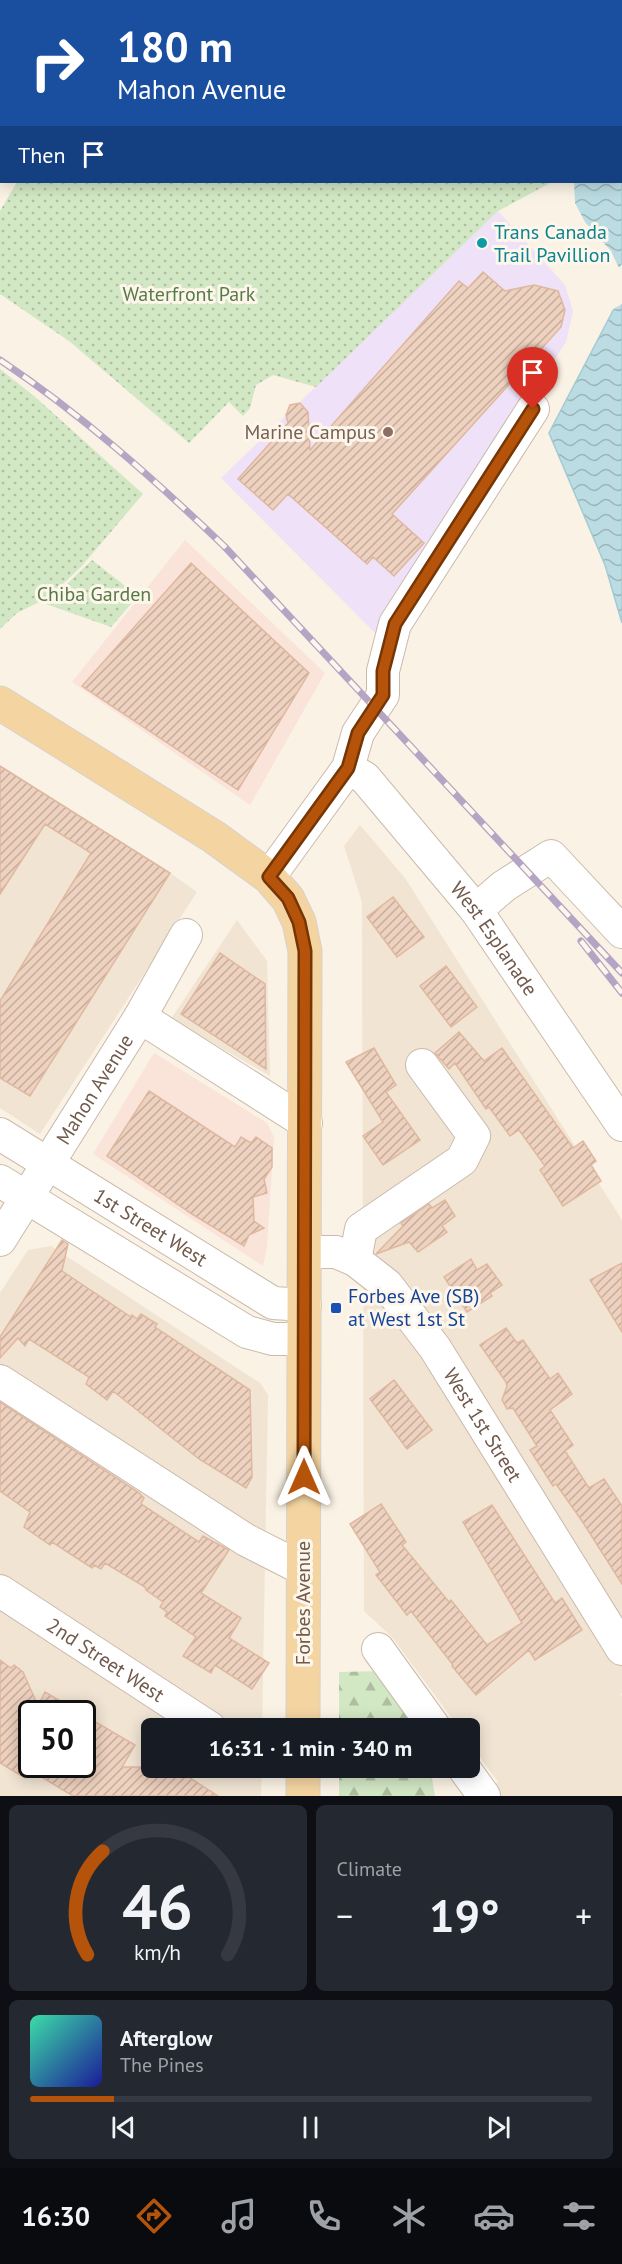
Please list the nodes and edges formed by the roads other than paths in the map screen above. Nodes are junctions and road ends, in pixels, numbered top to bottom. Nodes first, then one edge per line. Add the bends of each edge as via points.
1 (533, 409) dead end
2 (0, 704) edge
3 (348, 768) junction
4 (269, 877) junction
5 (476, 910) junction
6 (622, 932) edge
7 (186, 935) dead end
8 (140, 1017) junction
9 (422, 1065) dead end
10 (306, 1123) junction
11 (622, 1125) edge
12 (0, 1134) edge
13 (48, 1164) junction
14 (0, 1180) edge
15 (27, 1198) junction
16 (0, 1240) edge
17 (305, 1252) junction
18 (355, 1260) junction
19 (305, 1305) junction
20 (304, 1340) junction
21 (0, 1381) edge
22 (303, 1569) junction
23 (0, 1592) edge
24 (378, 1649) dead end
25 (622, 1649) edge
26 (195, 1718) edge
27 (303, 1718) edge
28 (428, 1718) edge
29 (303, 1778) edge
30 (471, 1778) edge
31 (303, 1796) edge
32 (484, 1796) edge

1 - 3 street via 395,624 383,671 383,695 358,733
2 - 4 main road via 214,837
3 - 4 street
3 - 5 street, West Esplanade via 365,778
4 - 10 main road, Forbes Avenue via 288,898 299,922 305,951
5 - 6 street via 504,886 551,856
5 - 11 street, West Esplanade
7 - 8 street, Mahon Avenue
8 - 10 street
8 - 13 street, Mahon Avenue
9 - 18 street via 474,1136 462,1160 361,1229
10 - 17 main road, Forbes Avenue
12 - 13 street, 1st Street West
13 - 15 street, Mahon Avenue
13 - 19 street, 1st Street West via 273,1303
14 - 15 street
15 - 16 street, Mahon Avenue
15 - 20 street via 247,1332 273,1339
17 - 18 street, West 1st Street via 336,1252
17 - 19 main road, Forbes Avenue
18 - 25 street, West 1st Street via 387,1285 435,1348
19 - 20 main road, Forbes Avenue
20 - 22 main road, Forbes Avenue
21 - 22 street via 246,1540
22 - 27 main road, Forbes Avenue
23 - 26 street, 2nd Street West
24 - 28 street
29 - 31 main road
30 - 32 street

